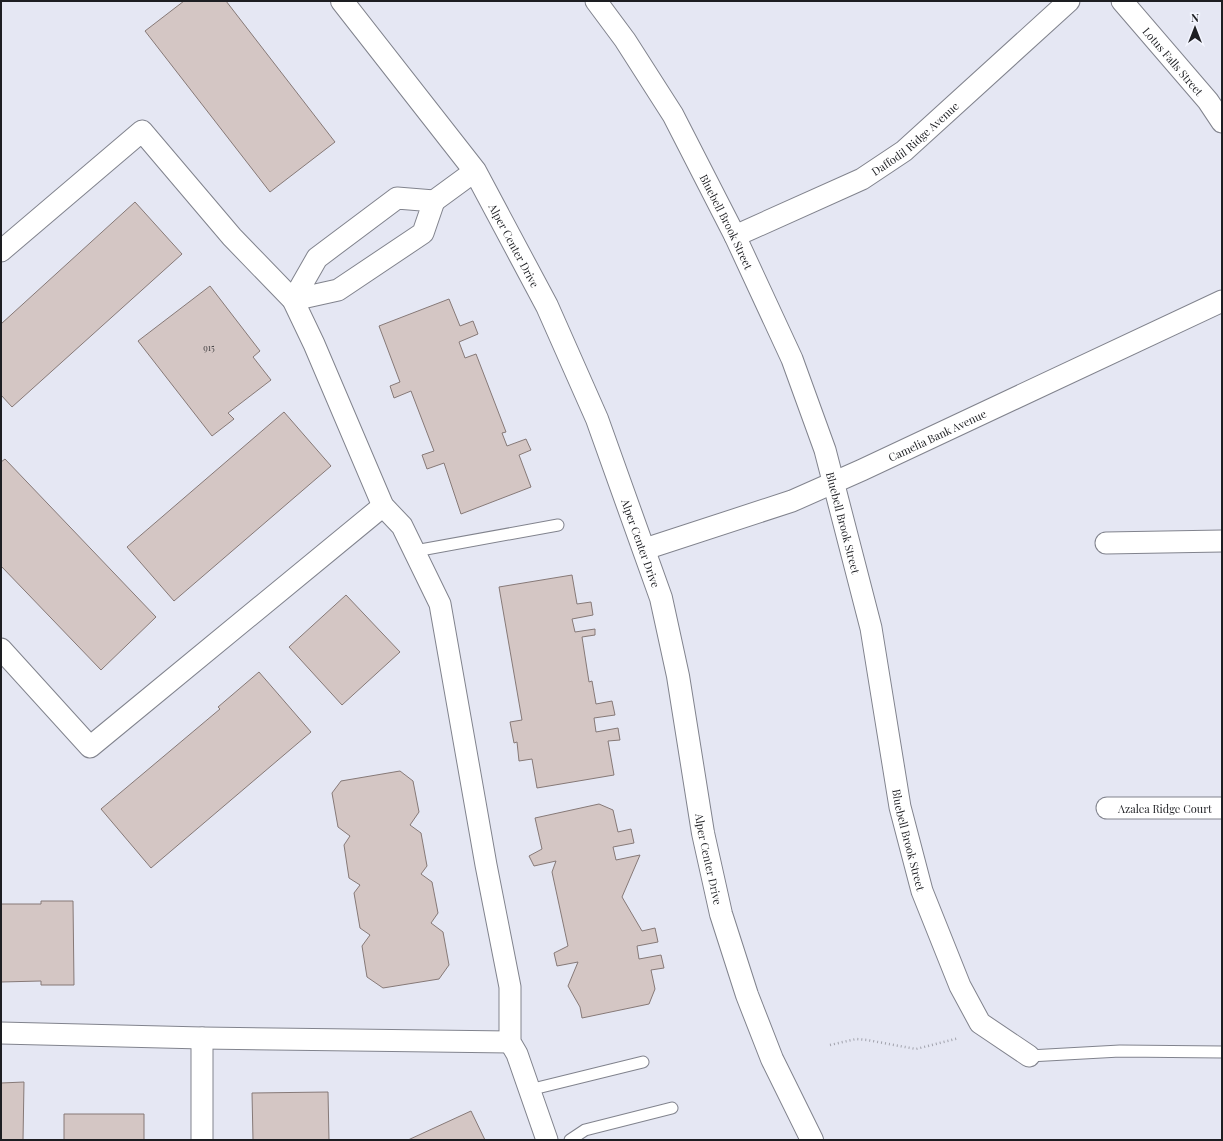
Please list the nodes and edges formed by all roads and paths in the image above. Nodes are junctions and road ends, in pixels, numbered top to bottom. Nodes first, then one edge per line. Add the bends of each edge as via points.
1 (342, 1) edge
2 (596, 1) edge
3 (1069, 1) edge
4 (1122, 1) edge
5 (1222, 122) edge
6 (475, 171) junction
7 (434, 201) junction
8 (735, 236) junction
9 (1, 251) edge
10 (293, 300) junction
11 (1222, 301) edge
12 (834, 482) junction
13 (383, 506) junction
14 (558, 525) dead end
15 (1222, 541) edge
16 (1106, 543) dead end
17 (644, 549) junction
18 (415, 552) junction
19 (1, 650) edge
20 (1107, 808) dead end
21 (1222, 808) edge
22 (1, 1032) edge
23 (202, 1038) junction
24 (959, 1038) dead end
25 (510, 1042) junction
26 (830, 1045) dead end
27 (1222, 1052) edge
28 (1029, 1056) joint
29 (643, 1062) dead end
30 (528, 1090) junction
31 (672, 1108) dead end
32 (202, 1140) edge
33 (547, 1140) edge
34 (570, 1140) edge
35 (812, 1140) edge

1 - 6 street, Alper Center Drive
2 - 8 street, Bluebell Brook Street via 625,40 673,115
3 - 8 street, Daffodil Ridge Avenue via 904,151 862,179
4 - 5 street, Lotus Falls Street
6 - 7 street
6 - 17 street, Alper Center Drive via 547,306 597,419
7 - 10 street via 423,233 338,290
7 - 10 street via 397,198 317,258
8 - 12 street, Bluebell Brook Street via 792,358
9 - 10 street via 142,131 232,237
10 - 13 street
11 - 12 street, Camelia Bank Avenue
12 - 17 street, Camelia Bank Avenue via 792,501
12 - 28 street, Bluebell Brook Street via 871,628 900,807 922,891 960,986 980,1023
13 - 18 street via 402,526
13 - 19 street via 90,747
14 - 18 lane
15 - 16 street
17 - 35 street, Alper Center Drive via 661,598 678,676 703,832 721,914 747,995 772,1059
18 - 25 street via 440,604 510,987
20 - 21 street, Azalea Ridge Court
22 - 23 street
23 - 25 street
23 - 32 street
24 - 26 path via 916,1049 856,1039
25 - 30 street via 517,1054
27 - 28 lane via 1120,1051
29 - 30 lane
30 - 33 street
31 - 34 lane via 585,1130

